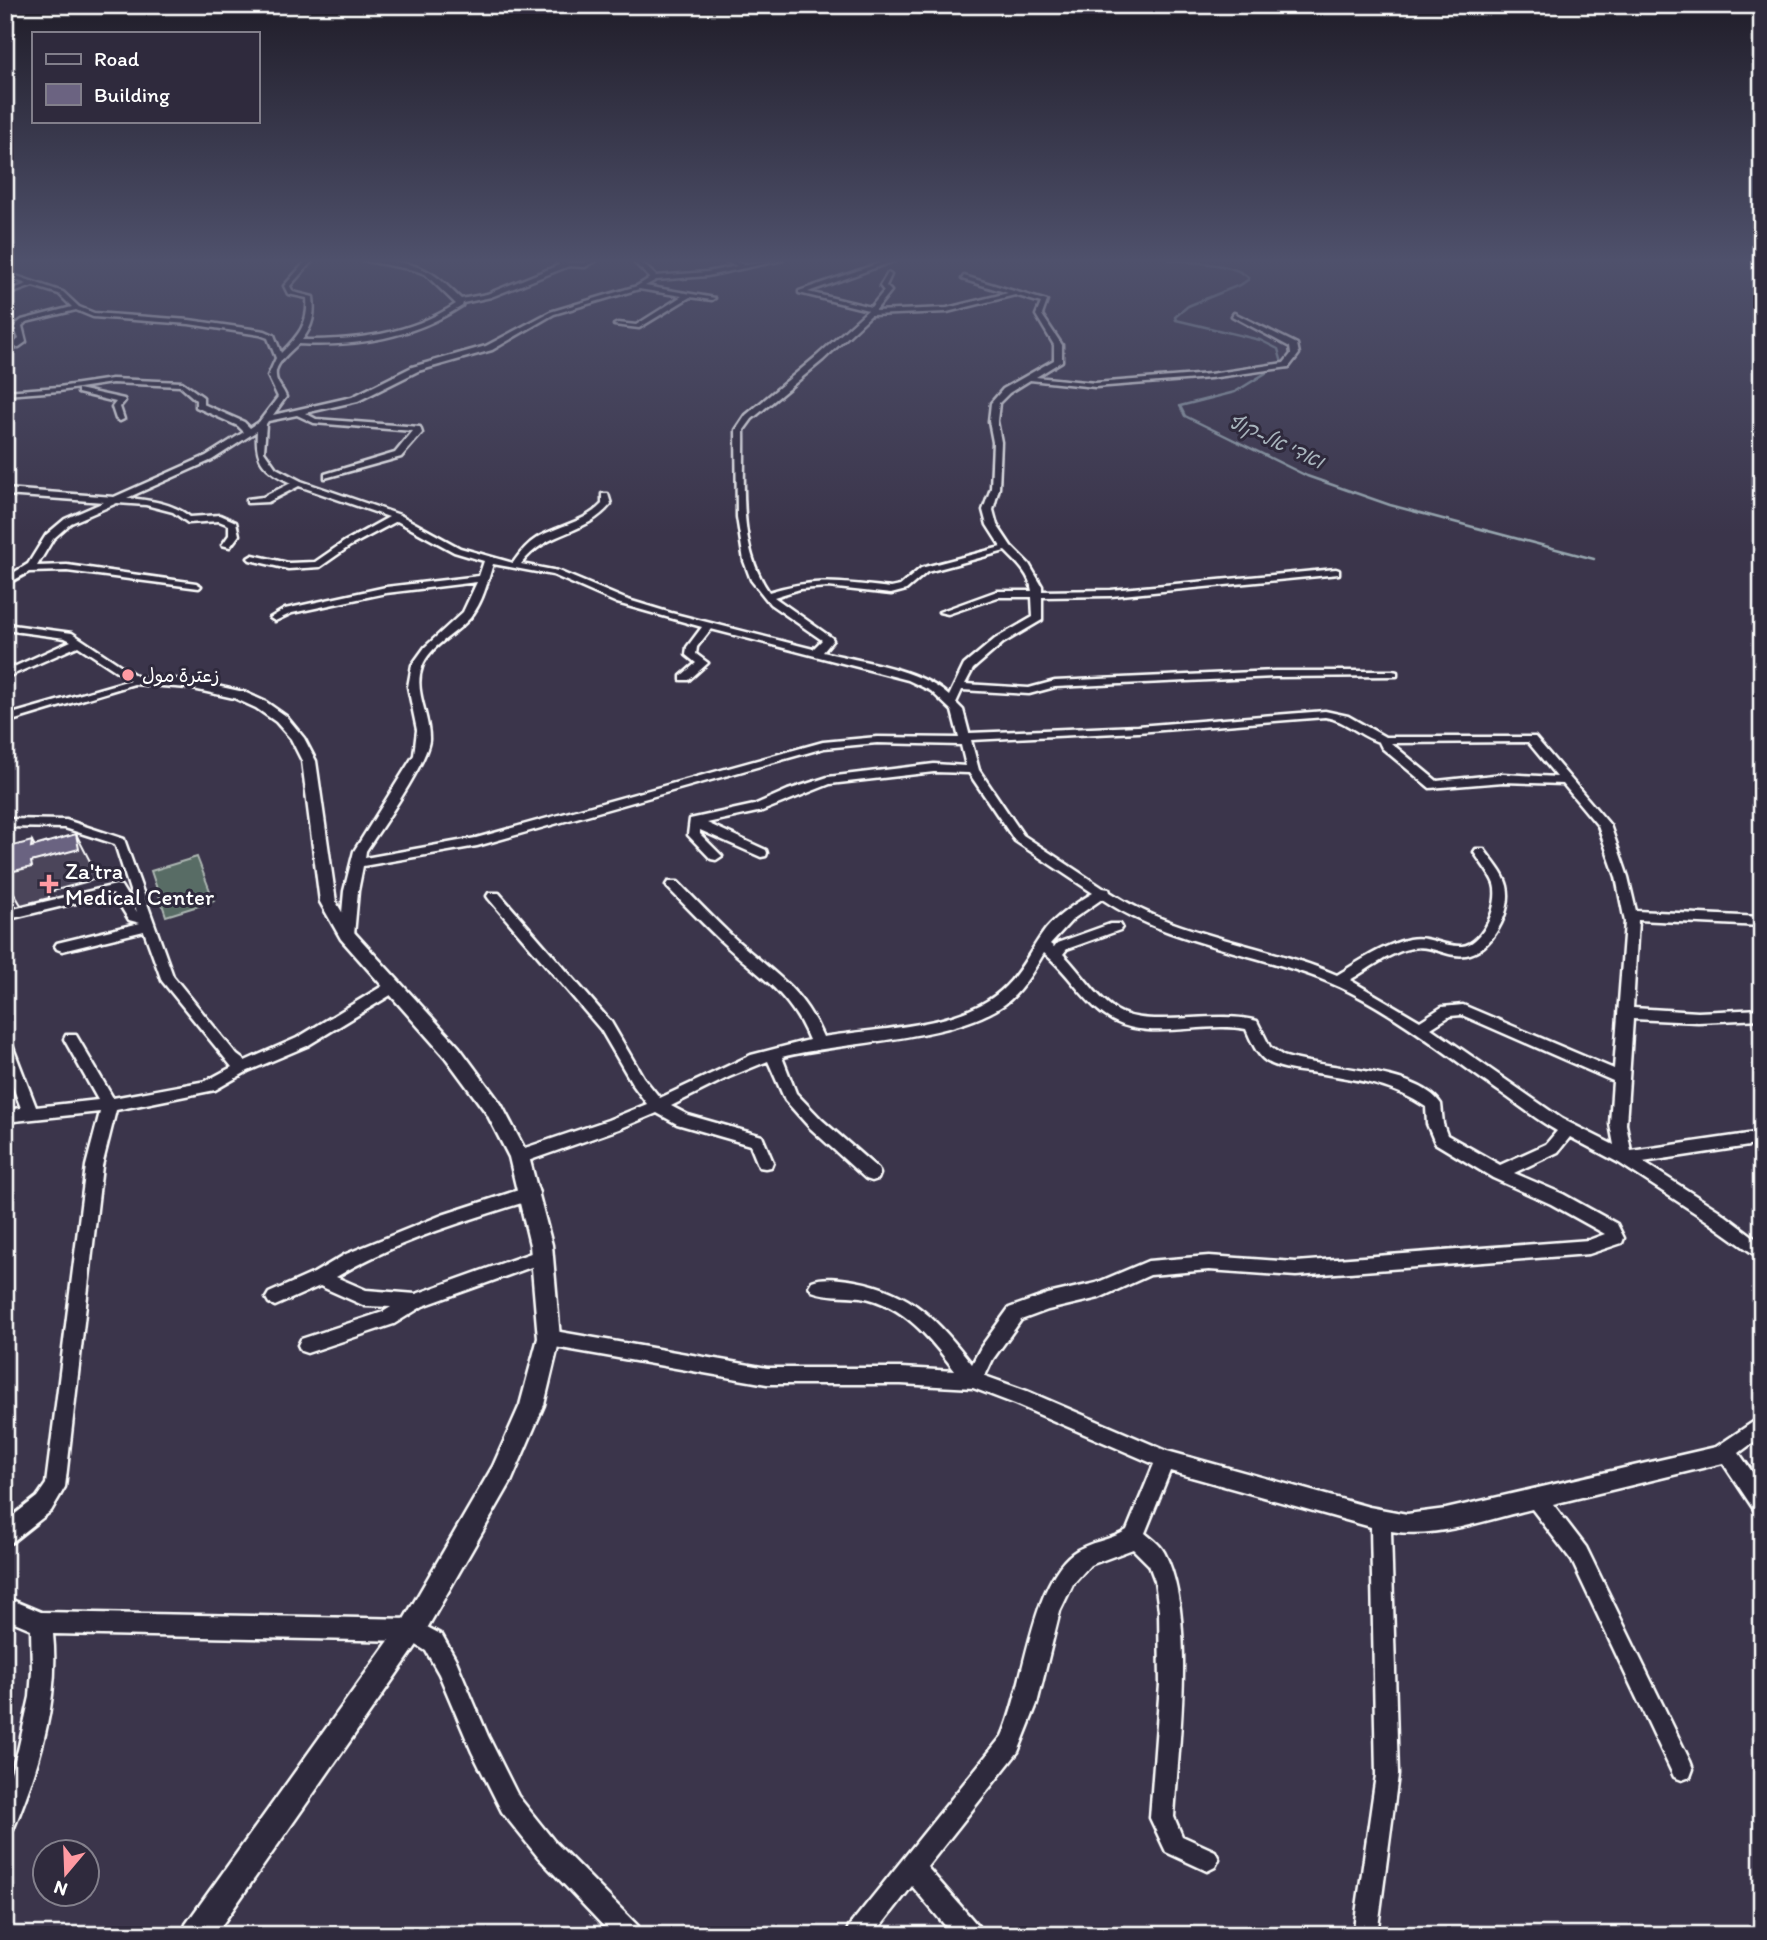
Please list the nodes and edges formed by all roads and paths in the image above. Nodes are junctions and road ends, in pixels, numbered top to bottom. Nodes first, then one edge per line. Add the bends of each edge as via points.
1 (276, 351) edge
2 (288, 351) edge
3 (481, 351) edge
4 (828, 351) edge
5 (1058, 351) edge
6 (1295, 351) edge
7 (279, 357) junction
8 (1027, 378) junction
9 (73, 387) junction
10 (5, 393) edge
11 (300, 413) junction
12 (120, 419) dead end
13 (264, 422) junction
14 (250, 433) junction
15 (328, 476) dead end
16 (298, 483) junction
17 (5, 492) edge
18 (605, 496) dead end
19 (108, 500) junction
20 (250, 501) dead end
21 (397, 517) junction
22 (227, 545) dead end
23 (1007, 548) junction
24 (253, 558) dead end
25 (489, 560) junction
26 (515, 566) junction
27 (27, 569) junction
28 (1336, 572) dead end
29 (483, 578) junction
30 (5, 582) edge
31 (196, 586) dead end
32 (1038, 592) junction
33 (767, 596) junction
34 (944, 612) dead end
35 (275, 618) dead end
36 (709, 625) junction
37 (5, 627) edge
38 (80, 641) junction
39 (815, 654) junction
40 (1393, 674) dead end
41 (5, 675) edge
42 (685, 678) dead end
43 (139, 681) junction
44 (960, 687) junction
45 (951, 703) junction
46 (5, 720) edge
47 (966, 739) junction
48 (1384, 740) junction
49 (973, 770) junction
50 (1566, 781) junction
51 (694, 822) junction
52 (5, 823) edge
53 (1480, 852) dead end
54 (761, 853) dead end
55 (716, 856) dead end
56 (358, 863) junction
57 (673, 885) dead end
58 (1104, 892) junction
59 (494, 896) dead end
60 (1630, 915) junction
61 (5, 916) edge
62 (147, 922) junction
63 (1762, 922) edge
64 (1115, 927) dead end
65 (347, 936) junction
66 (62, 946) dead end
67 (1050, 950) junction
68 (1338, 981) junction
69 (394, 986) junction
70 (1625, 1013) junction
71 (1762, 1014) edge
72 (1420, 1028) junction
73 (71, 1039) dead end
74 (818, 1043) junction
75 (5, 1045) edge
76 (773, 1054) junction
77 (243, 1068) junction
78 (1621, 1078) junction
79 (109, 1105) junction
80 (657, 1105) junction
81 (30, 1112) junction
82 (5, 1116) edge
83 (1568, 1129) junction
84 (1762, 1138) edge
85 (519, 1157) junction
86 (1625, 1158) junction
87 (765, 1162) dead end
88 (1499, 1173) junction
89 (872, 1174) dead end
90 (531, 1194) junction
91 (1762, 1254) edge
92 (542, 1256) junction
93 (320, 1279) junction
94 (818, 1286) dead end
95 (275, 1298) dead end
96 (417, 1301) junction
97 (549, 1338) junction
98 (307, 1345) dead end
99 (974, 1380) junction
100 (1762, 1425) edge
101 (1726, 1450) junction
102 (1165, 1460) junction
103 (1535, 1497) junction
104 (1762, 1504) edge
105 (1381, 1520) junction
106 (5, 1535) edge
107 (1134, 1536) junction
108 (5, 1607) edge
109 (40, 1623) junction
110 (412, 1630) junction
111 (1682, 1769) dead end
112 (5, 1822) edge
113 (1207, 1859) dead end
114 (913, 1868) junction
115 (197, 1935) edge
116 (629, 1935) edge
117 (858, 1935) edge
118 (969, 1935) edge
119 (1365, 1935) edge

1 - 7 street
2 - 7 street
3 - 11 street via 403,374 335,405
4 - 33 street via 749,417 740,430 743,541 752,577
5 - 8 street via 1058,361
6 - 8 street via 1286,365 1210,376 1096,385
7 - 13 street via 271,375 282,397
8 - 23 street via 995,403 995,488 988,510
9 - 10 street
9 - 12 street via 121,401 116,407
9 - 14 street via 112,381 182,384 200,399 199,405 241,424
11 - 13 street
11 - 15 street via 323,422 417,429 398,455
13 - 14 street
13 - 16 street via 260,451 265,461
14 - 19 street via 195,465
16 - 20 street via 265,500
16 - 21 street
17 - 19 street
18 - 26 street via 607,504 599,515 544,536 526,549
19 - 22 street via 167,506 188,520 228,520 234,535
19 - 27 street via 68,521
21 - 24 street via 317,565 288,566
21 - 25 street via 457,550
23 - 32 street via 1026,566
23 - 33 street via 924,570 891,592 828,584 799,586
25 - 26 street
25 - 29 street
26 - 36 street via 555,573 621,601
27 - 30 street
27 - 31 street via 67,568
28 - 32 street via 1111,593
29 - 35 street via 387,590
29 - 56 street via 473,606 417,664 414,690 425,742 360,852
32 - 34 street via 997,594
32 - 44 street via 1038,618 984,652 968,667
33 - 39 street via 828,640
36 - 39 street
36 - 42 street via 692,647 691,656 703,663
37 - 38 street via 68,635
38 - 41 street
38 - 43 street
39 - 45 street via 912,678
40 - 44 street via 1055,684 1029,691
43 - 46 street
43 - 65 street via 196,685 243,695 277,713 288,726 309,761 328,902
44 - 45 street
45 - 47 street
47 - 48 street via 1325,714 1350,718 1374,738
47 - 49 street
47 - 56 street via 823,744 477,842
48 - 50 street via 1434,785 1503,778
48 - 50 street via 1531,739
49 - 51 street via 934,768 828,781 758,808
49 - 58 street via 1019,838
50 - 60 street via 1604,825
51 - 54 street
51 - 55 street via 694,835
52 - 62 street via 66,824 120,842
53 - 68 street via 1500,881 1502,901 1478,945 1468,950 1419,942
56 - 65 street
57 - 74 street via 729,940 780,980 808,1014
58 - 67 street via 1069,913
58 - 68 street via 1129,911 1162,925 1304,966
59 - 80 street via 606,1026
60 - 63 street
60 - 70 street
61 - 62 street via 116,889 134,917
62 - 66 street
62 - 77 street via 167,978
64 - 67 street
65 - 69 street
67 - 74 street via 993,1005 931,1027
67 - 88 street via 1105,1010 1125,1021 1232,1019 1252,1025 1270,1056 1287,1063 1365,1076 1421,1095 1433,1104 1441,1139
68 - 72 street
69 - 77 street via 297,1044
69 - 85 street via 494,1109
70 - 71 street
70 - 78 street
72 - 78 street via 1447,1011 1463,1010
72 - 83 street
73 - 79 street
74 - 76 street
75 - 81 street
76 - 80 street via 726,1069
76 - 89 street via 790,1096
77 - 79 street via 210,1086
78 - 86 street via 1618,1124
79 - 81 street
79 - 106 street via 94,1166 55,1487 44,1504
80 - 85 street
80 - 87 street via 683,1120 756,1140
81 - 82 street
83 - 86 street
83 - 88 street via 1552,1148
84 - 86 street
85 - 90 street
86 - 91 street
88 - 99 street via 1611,1229 1616,1238 1589,1247 1310,1268 1209,1263 1148,1268 1099,1290 1048,1301 1016,1314 987,1353
90 - 92 street
90 - 93 street via 352,1259
92 - 96 street
92 - 97 street
93 - 95 street
93 - 96 street via 365,1297
94 - 99 street via 870,1289 895,1298 935,1331
96 - 98 street via 388,1318
97 - 99 street via 767,1376
97 - 110 street via 532,1405 502,1474
99 - 102 street
100 - 101 street
101 - 103 street
101 - 104 street
102 - 105 street
102 - 107 street
103 - 105 street via 1446,1519 1406,1524
103 - 111 street via 1579,1554
105 - 119 street via 1387,1775
107 - 113 street via 1156,1557 1164,1576 1171,1630 1162,1818 1174,1844
107 - 114 street via 1077,1562 1059,1585 1010,1744
108 - 109 street
109 - 110 street
109 - 112 street via 45,1647 33,1735
110 - 115 street
110 - 116 street via 434,1643 447,1666 510,1804 546,1849
114 - 117 street
114 - 118 street

